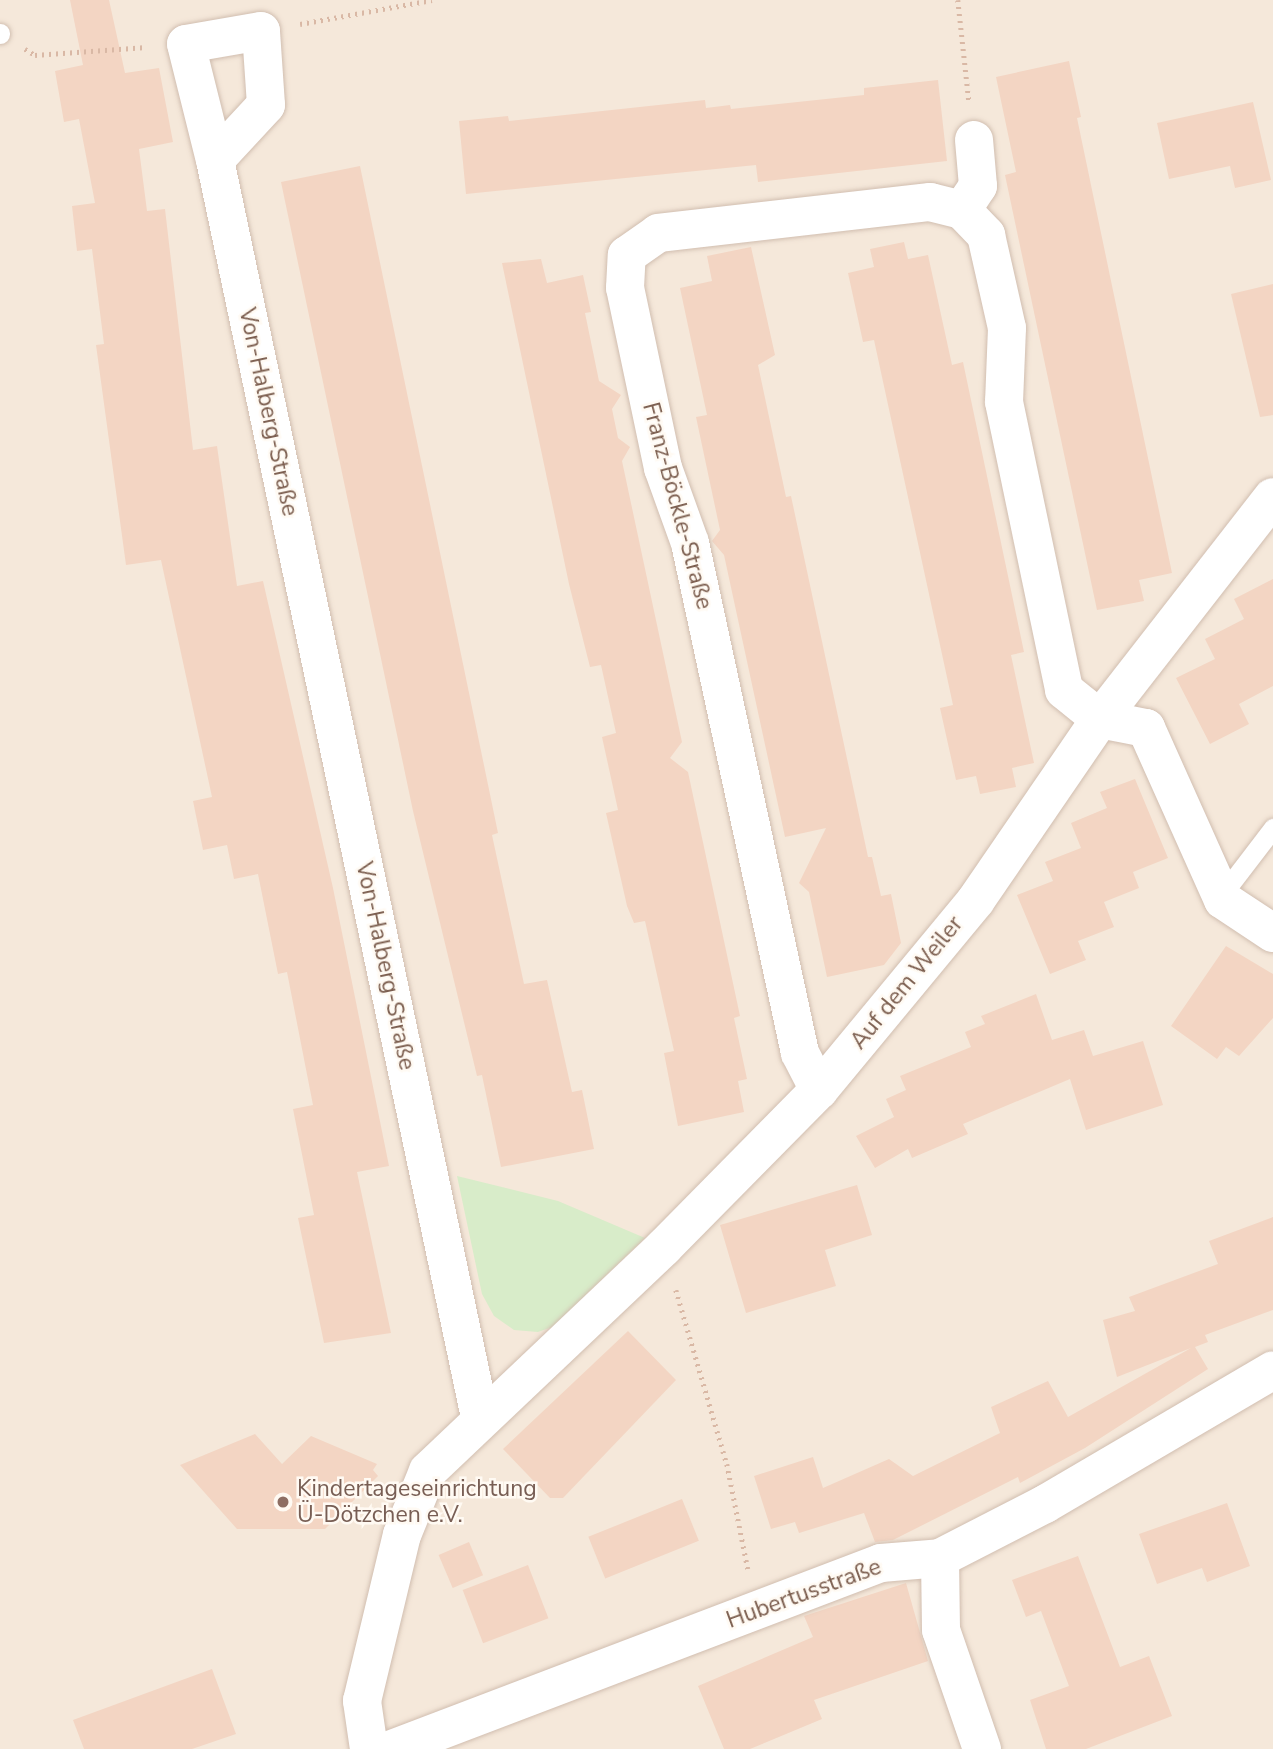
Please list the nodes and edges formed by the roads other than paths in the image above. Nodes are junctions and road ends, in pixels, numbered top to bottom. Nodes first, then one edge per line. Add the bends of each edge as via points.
1 (974, 140) road end
2 (215, 160) junction
3 (962, 210) junction
4 (1273, 496) edge
5 (1100, 719) junction
6 (1273, 828) edge
7 (1221, 896) junction
8 (1273, 933) edge
9 (819, 1090) junction
10 (1273, 1370) edge
11 (480, 1417) junction
12 (940, 1558) junction
13 (369, 1749) edge
14 (392, 1749) edge
15 (982, 1749) edge

1 - 3 street via 978,186
2 - 2 street, Von-Halberg-Straße via 266,105 261,31 186,44
2 - 11 street, Von-Halberg-Straße
3 - 5 street via 986,235 1007,328 1004,402 1064,690
3 - 9 street, Franz-Böckle-Straße via 930,202 658,233 627,255 625,288 663,468 690,543 800,1053
4 - 5 street, Auf dem Weiler
5 - 7 street via 1146,728
5 - 9 street, Auf dem Weiler via 976,900
6 - 7 lane
7 - 8 street
9 - 11 street, Auf dem Weiler via 664,1247
10 - 12 street, Hubertusstraße via 1045,1504
11 - 13 street via 428,1471 402,1535 362,1701
12 - 14 street, Hubertusstraße via 881,1563
12 - 15 street via 941,1630

